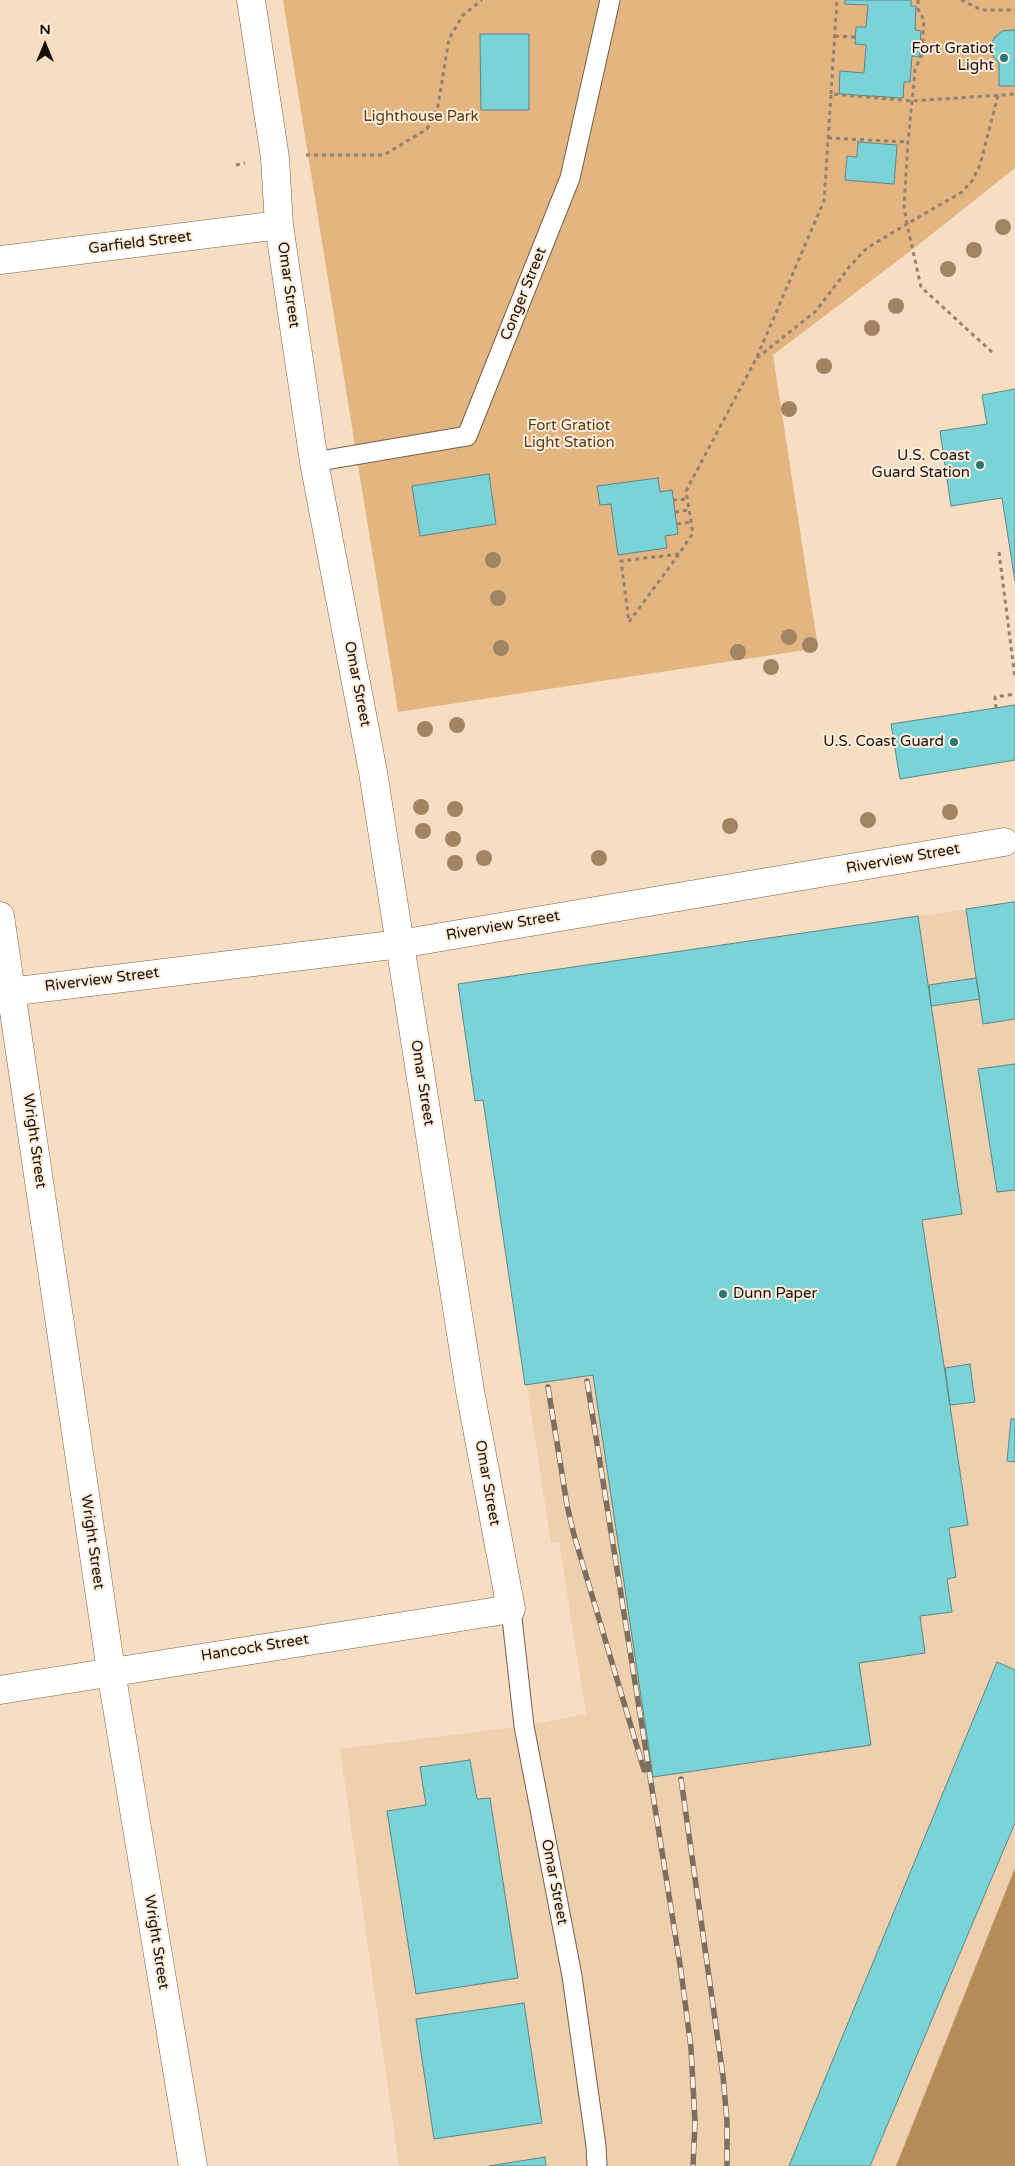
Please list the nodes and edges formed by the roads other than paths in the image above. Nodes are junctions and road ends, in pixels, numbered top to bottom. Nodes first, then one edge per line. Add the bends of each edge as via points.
1 (251, 0) edge
2 (610, 0) edge
3 (279, 226) junction
4 (0, 260) edge
5 (314, 462) junction
6 (1004, 842) dead end
7 (0, 916) edge
8 (400, 944) junction
9 (6, 992) edge
10 (511, 1609) junction
11 (111, 1671) junction
12 (0, 1690) edge
13 (193, 2166) edge
14 (597, 2166) edge

1 - 3 street, Omar Street via 275,158
2 - 5 lane, Conger Street via 570,178 467,436
3 - 4 street, Garfield Street
3 - 5 street, Omar Street
5 - 8 street, Omar Street via 373,772
6 - 8 street, Riverview Street
7 - 9 street, Wright Street
8 - 9 street, Riverview Street
8 - 10 street, Omar Street via 469,1381
9 - 11 street, Wright Street
10 - 11 street, Hancock Street
10 - 14 lane, Omar Street via 524,1726 572,1976
11 - 12 street, Hancock Street
11 - 13 street, Wright Street

